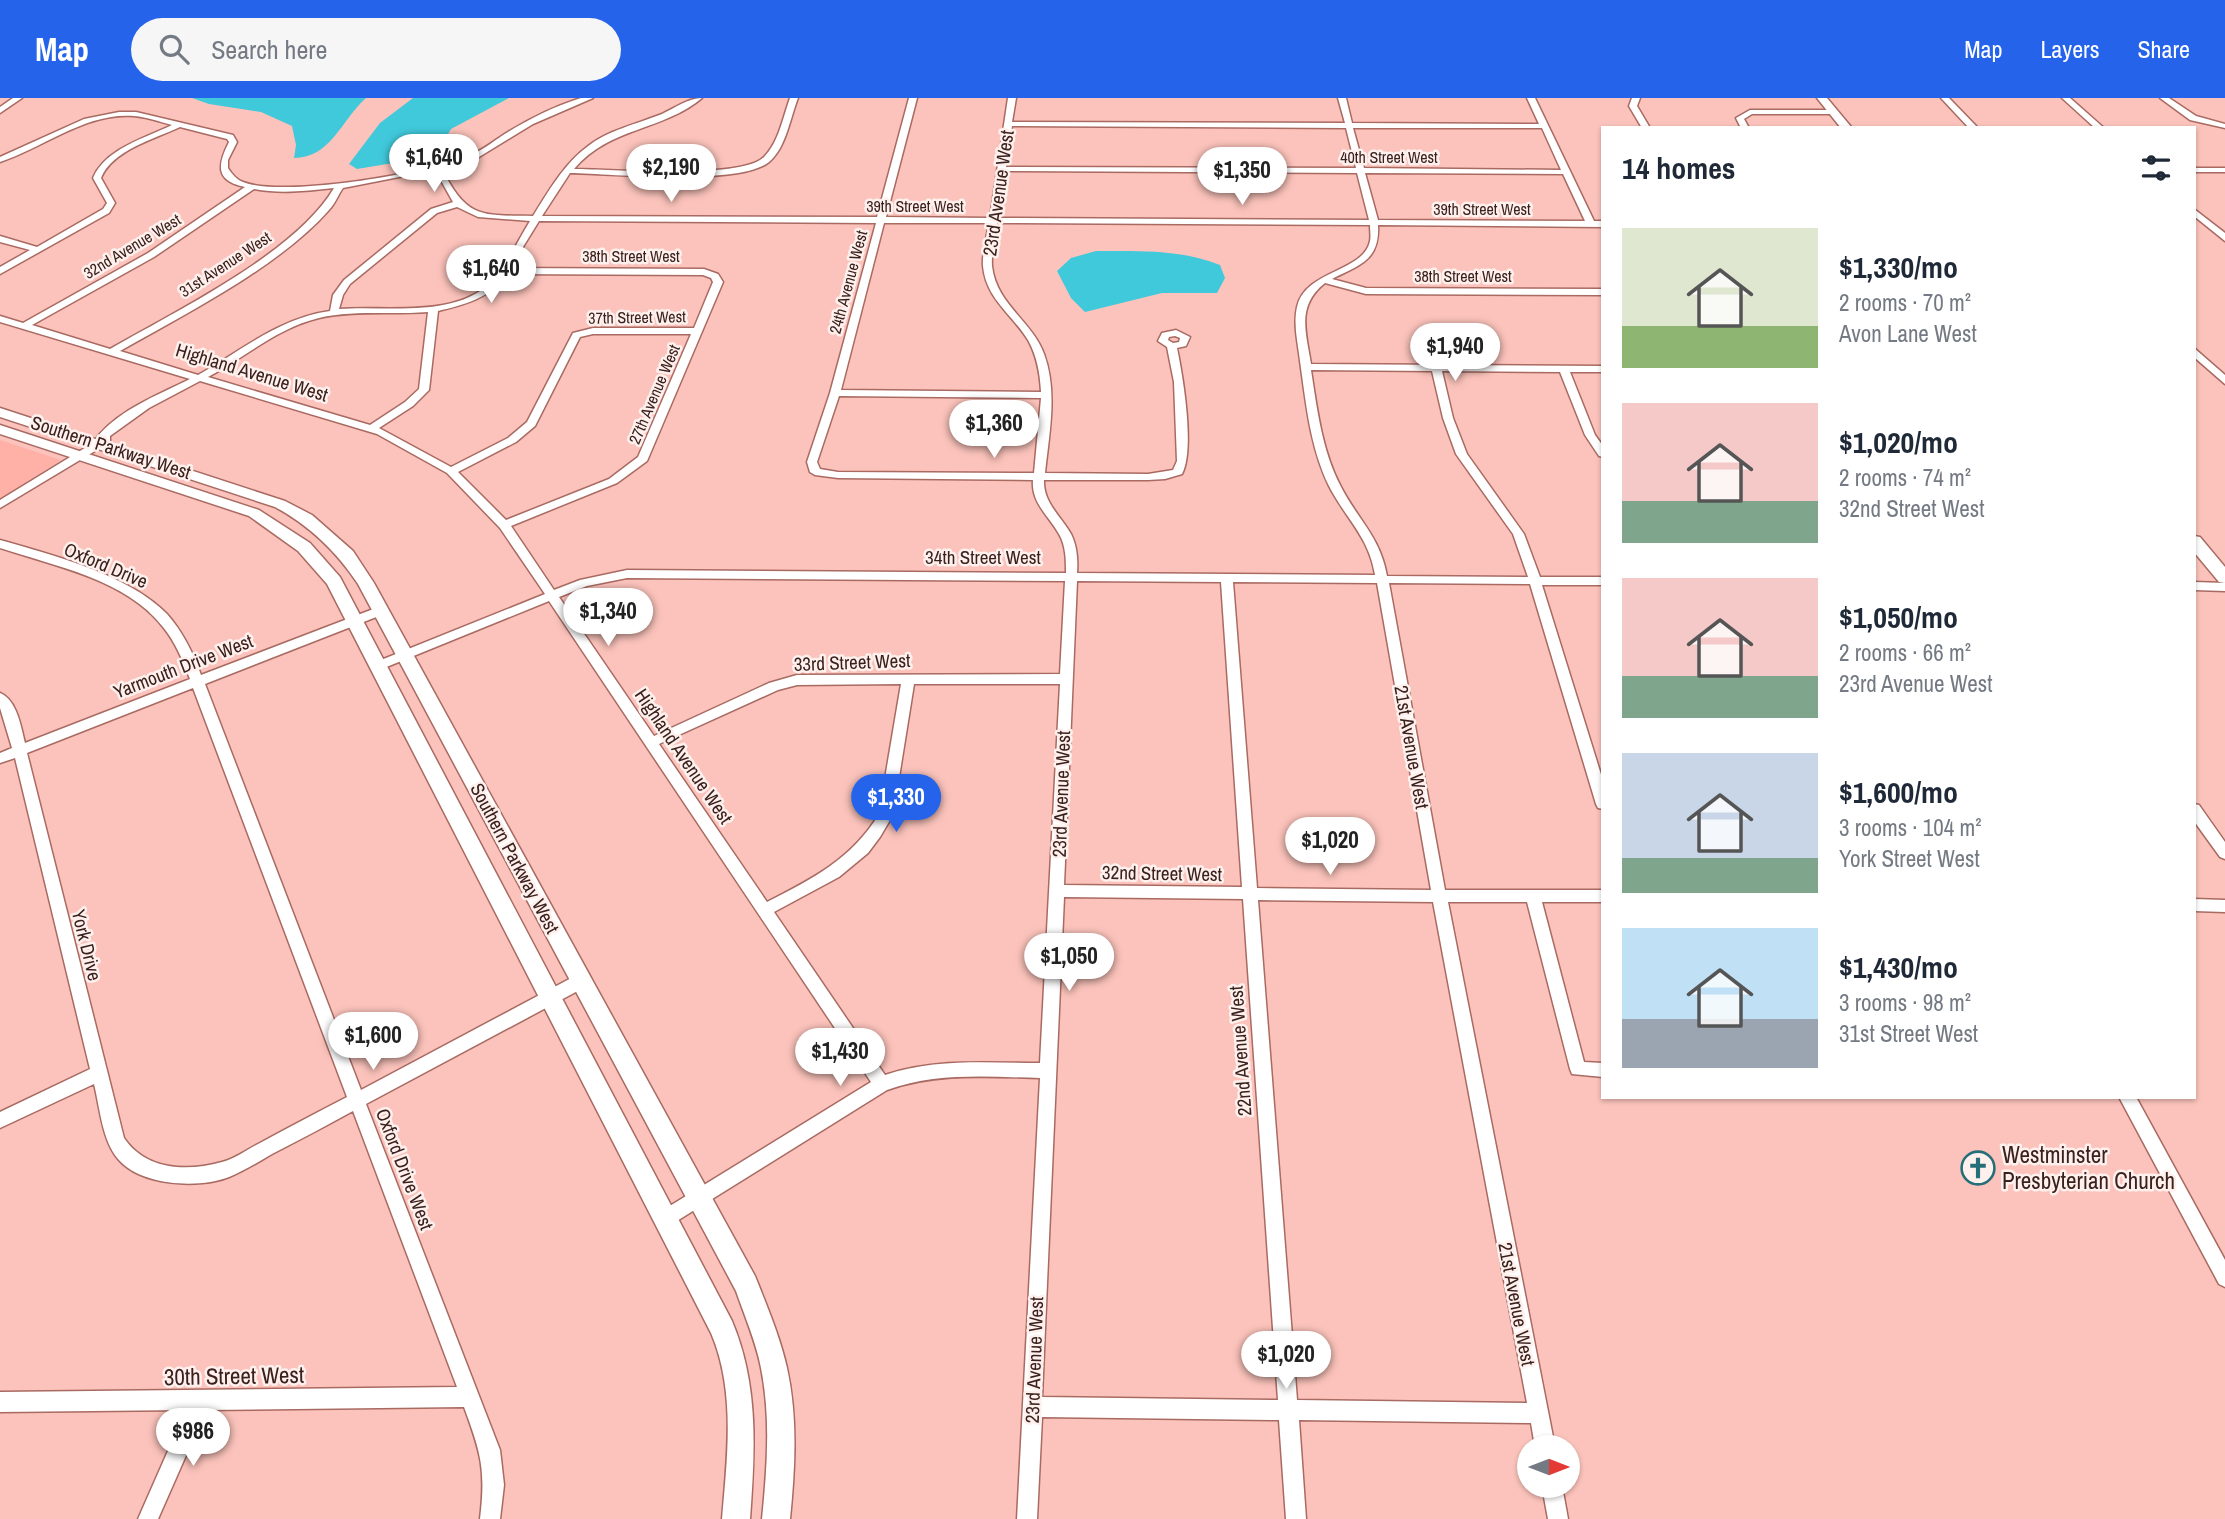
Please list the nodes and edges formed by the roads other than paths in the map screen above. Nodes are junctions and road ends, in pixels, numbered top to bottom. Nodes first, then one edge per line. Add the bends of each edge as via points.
1 (18, 98) edge
2 (589, 98) edge
3 (698, 98) edge
4 (794, 98) edge
5 (913, 98) edge
6 (1012, 98) edge
7 (1342, 98) edge
8 (1531, 98) edge
9 (1636, 98) edge
10 (1822, 98) edge
11 (1945, 98) edge
12 (2066, 98) edge
13 (2164, 98) edge
14 (0, 111) edge
15 (1834, 112) junction
16 (180, 124) junction
17 (1008, 124) junction
18 (1349, 125) junction
19 (2225, 125) edge
20 (1544, 126) junction
21 (1645, 126) edge
22 (1744, 126) edge
23 (1845, 126) edge
24 (1972, 126) edge
25 (2098, 126) edge
26 (0, 160) edge
27 (438, 168) junction
28 (1001, 169) junction
29 (2196, 170) edge
30 (2225, 170) edge
31 (569, 171) junction
32 (1361, 172) junction
33 (1566, 172) junction
34 (251, 187) junction
35 (339, 187) junction
36 (457, 204) junction
37 (2196, 213) edge
38 (538, 219) junction
39 (880, 220) junction
40 (993, 221) junction
41 (1374, 223) junction
42 (1591, 224) junction
43 (1601, 224) edge
44 (2196, 225) edge
45 (2210, 225) junction
46 (2225, 225) edge
47 (2225, 238) edge
48 (0, 239) edge
49 (39, 250) junction
50 (0, 271) edge
51 (504, 271) junction
52 (715, 276) joint
53 (1324, 280) junction
54 (1601, 292) edge
55 (433, 310) junction
56 (334, 312) junction
57 (0, 319) edge
58 (24, 326) junction
59 (698, 331) junction
60 (1172, 346) dead end
61 (113, 351) junction
62 (2196, 353) edge
63 (1307, 367) junction
64 (1436, 368) junction
65 (1564, 368) junction
66 (1601, 369) edge
67 (202, 377) junction
68 (2225, 381) edge
69 (835, 393) junction
70 (1045, 395) junction
71 (0, 412) edge
72 (0, 429) edge
73 (371, 429) junction
74 (98, 443) junction
75 (1601, 451) edge
76 (80, 454) junction
77 (451, 471) junction
78 (1038, 476) junction
79 (0, 505) edge
80 (504, 525) junction
81 (2196, 543) edge
82 (0, 544) edge
83 (1072, 577) junction
84 (2225, 578) edge
85 (1227, 579) junction
86 (1381, 580) junction
87 (1535, 580) junction
88 (1601, 581) edge
89 (2196, 586) edge
90 (2225, 587) edge
91 (552, 596) junction
92 (380, 611) junction
93 (356, 619) junction
94 (405, 656) junction
95 (380, 665) junction
96 (908, 678) junction
97 (1066, 679) junction
98 (197, 681) junction
99 (0, 698) edge
100 (652, 742) junction
101 (19, 750) junction
102 (0, 758) edge
103 (1601, 797) edge
104 (2196, 812) edge
105 (2225, 853) edge
106 (1057, 891) junction
107 (1250, 893) junction
108 (1439, 896) junction
109 (1533, 896) junction
110 (1601, 896) edge
111 (2196, 905) edge
112 (2225, 905) edge
113 (765, 910) junction
114 (581, 981) junction
115 (551, 998) junction
116 (1601, 1070) edge
117 (1046, 1071) junction
118 (99, 1073) junction
119 (882, 1084) junction
120 (2128, 1099) edge
121 (357, 1101) junction
122 (0, 1120) edge
123 (699, 1198) junction
124 (666, 1218) junction
125 (2225, 1278) edge
126 (470, 1397) junction
127 (200, 1401) junction
128 (0, 1402) edge
129 (1032, 1407) junction
130 (1288, 1411) junction
131 (1538, 1413) junction
132 (1543, 1435) edge
133 (1554, 1498) edge
134 (148, 1519) edge
135 (490, 1519) edge
136 (736, 1519) edge
137 (776, 1519) edge
138 (1027, 1519) edge
139 (1296, 1519) edge
140 (1558, 1519) edge

1 - 14 street
2 - 27 street via 531,121 475,157
3 - 31 street via 674,113 592,146
4 - 31 street via 773,149 755,166 727,172
5 - 39 street, 24th Avenue West
6 - 17 street, 23rd Avenue West
7 - 18 street, 21st Avenue West
8 - 20 street
9 - 21 street via 1633,106
10 - 15 street
11 - 24 street
12 - 25 street
13 - 19 street via 2193,118
15 - 22 street via 1750,112 1740,118
15 - 23 street
16 - 26 street via 136,114 111,115
16 - 34 street via 230,137 233,142 224,169 230,178
16 - 49 street via 101,167 97,178 110,199 109,208
17 - 18 street
17 - 28 street, 23rd Avenue West
18 - 20 street
18 - 32 street, 21st Avenue West
20 - 33 street
27 - 35 street
27 - 36 street
28 - 32 street, 40th Street West
28 - 40 street, 23rd Avenue West
29 - 30 street
31 - 38 street
32 - 33 street, 40th Street West
32 - 41 street, 21st Avenue West
33 - 42 street
34 - 35 street
34 - 58 street, 32nd Avenue West via 151,256
35 - 61 street, 31st Avenue West via 323,214 279,249
36 - 38 street, 39th Street West via 482,215
36 - 56 street via 434,211 347,282
37 - 45 street
38 - 39 street, 39th Street West
38 - 51 street
39 - 40 street, 39th Street West
39 - 69 street, 24th Avenue West
40 - 41 street, 39th Street West
40 - 70 street, 23rd Avenue West via 987,264 991,284 1037,346 1044,366
41 - 42 street, 39th Street West
41 - 53 street, 21st Avenue West via 1377,242 1371,252
42 - 43 street, 39th Street West
44 - 45 street
45 - 46 street
45 - 47 street
48 - 49 street
49 - 50 street
51 - 52 street, 38th Street West via 704,272
51 - 55 street via 481,293
52 - 59 street, 27th Avenue West via 718,282
53 - 54 street, 38th Street West via 1366,291
53 - 63 street, 21st Avenue West via 1312,288 1299,308
55 - 56 street
55 - 73 street via 424,390
56 - 67 street via 278,329
57 - 58 street, Highland Avenue West
58 - 61 street, Highland Avenue West
59 - 77 street, 37th Street West via 576,335 531,425 512,440
59 - 80 street, 27th Avenue West via 648,451 635,467 613,481
60 - 78 street via 1179,382 1182,461 1178,472 1148,477
61 - 67 street, Highland Avenue West
62 - 68 street
63 - 64 street
63 - 86 street, 21st Avenue West via 1325,463 1340,495 1373,542
64 - 65 street
64 - 87 street via 1458,447 1481,485 1517,528
65 - 66 street
65 - 75 street via 1590,435
67 - 73 street, Highland Avenue West
67 - 74 street via 185,393
69 - 70 street
69 - 78 street, 24th Avenue West via 812,463 815,472
70 - 78 street, 23rd Avenue West
71 - 74 street, Southern Parkway West
72 - 76 street, Southern Parkway West
73 - 77 street, Highland Avenue West
74 - 76 street
74 - 92 street, Southern Parkway West via 256,494 296,512 347,555
76 - 79 street
76 - 93 street, Southern Parkway West via 254,513 275,525 318,561
77 - 80 street, Highland Avenue West
78 - 83 street, 23rd Avenue West via 1041,502 1069,543
80 - 91 street, Highland Avenue West
81 - 84 street
82 - 98 street, Oxford Drive via 102,580 149,605 174,631
83 - 85 street, 34th Street West
83 - 91 street, 34th Street West via 627,574
83 - 97 street, 23rd Avenue West
85 - 86 street, 34th Street West
85 - 107 street, 22nd Avenue West
86 - 87 street, 34th Street West
86 - 108 street, 21st Avenue West
87 - 88 street, 34th Street West
87 - 103 street
89 - 90 street
91 - 94 street, 34th Street West
91 - 100 street, Highland Avenue West
92 - 93 street, Yarmouth Drive West
92 - 94 street, Southern Parkway West
93 - 95 street, Southern Parkway West
93 - 98 street, Yarmouth Drive West
94 - 95 street, 34th Street West
94 - 114 street, Southern Parkway West
95 - 115 street, Southern Parkway West
96 - 97 street, 33rd Street West
96 - 100 street, 33rd Street West via 816,678 774,686
96 - 113 street via 886,815 879,828 841,870
97 - 106 street, 23rd Avenue West
98 - 101 street, Yarmouth Drive West
98 - 121 street, Oxford Drive West
99 - 101 street, York Drive via 8,709
100 - 113 street, Highland Avenue West
101 - 102 street, Yarmouth Drive West
101 - 118 street, York Drive
104 - 105 street
106 - 107 street, 32nd Street West
106 - 117 street, 23rd Avenue West
107 - 108 street, 32nd Street West
107 - 130 street, 22nd Avenue West
108 - 109 street, 32nd Street West
108 - 131 street, 21st Avenue West
109 - 110 street, 32nd Street West
109 - 116 street via 1578,1069
111 - 112 street
113 - 119 street, Highland Avenue West
114 - 115 street
114 - 123 street, Southern Parkway West
115 - 121 street
115 - 124 street, Southern Parkway West
117 - 119 street via 926,1071
117 - 129 street, 23rd Avenue West
118 - 121 street, York Drive via 120,1149 137,1165 166,1175 226,1170
118 - 122 street
119 - 123 street
120 - 125 street
121 - 126 street, Oxford Drive West
123 - 124 street
123 - 137 street, Southern Parkway West via 746,1284 774,1370 782,1434
124 - 136 street, Southern Parkway West via 706,1294 734,1368 741,1437
126 - 127 street, 30th Street West
126 - 135 street, Oxford Drive West via 492,1460
127 - 128 street, 30th Street West
127 - 134 street
129 - 130 street
129 - 138 street, 23rd Avenue West
130 - 131 street
130 - 139 street, 22nd Avenue West
131 - 132 street, 21st Avenue West
133 - 140 street

